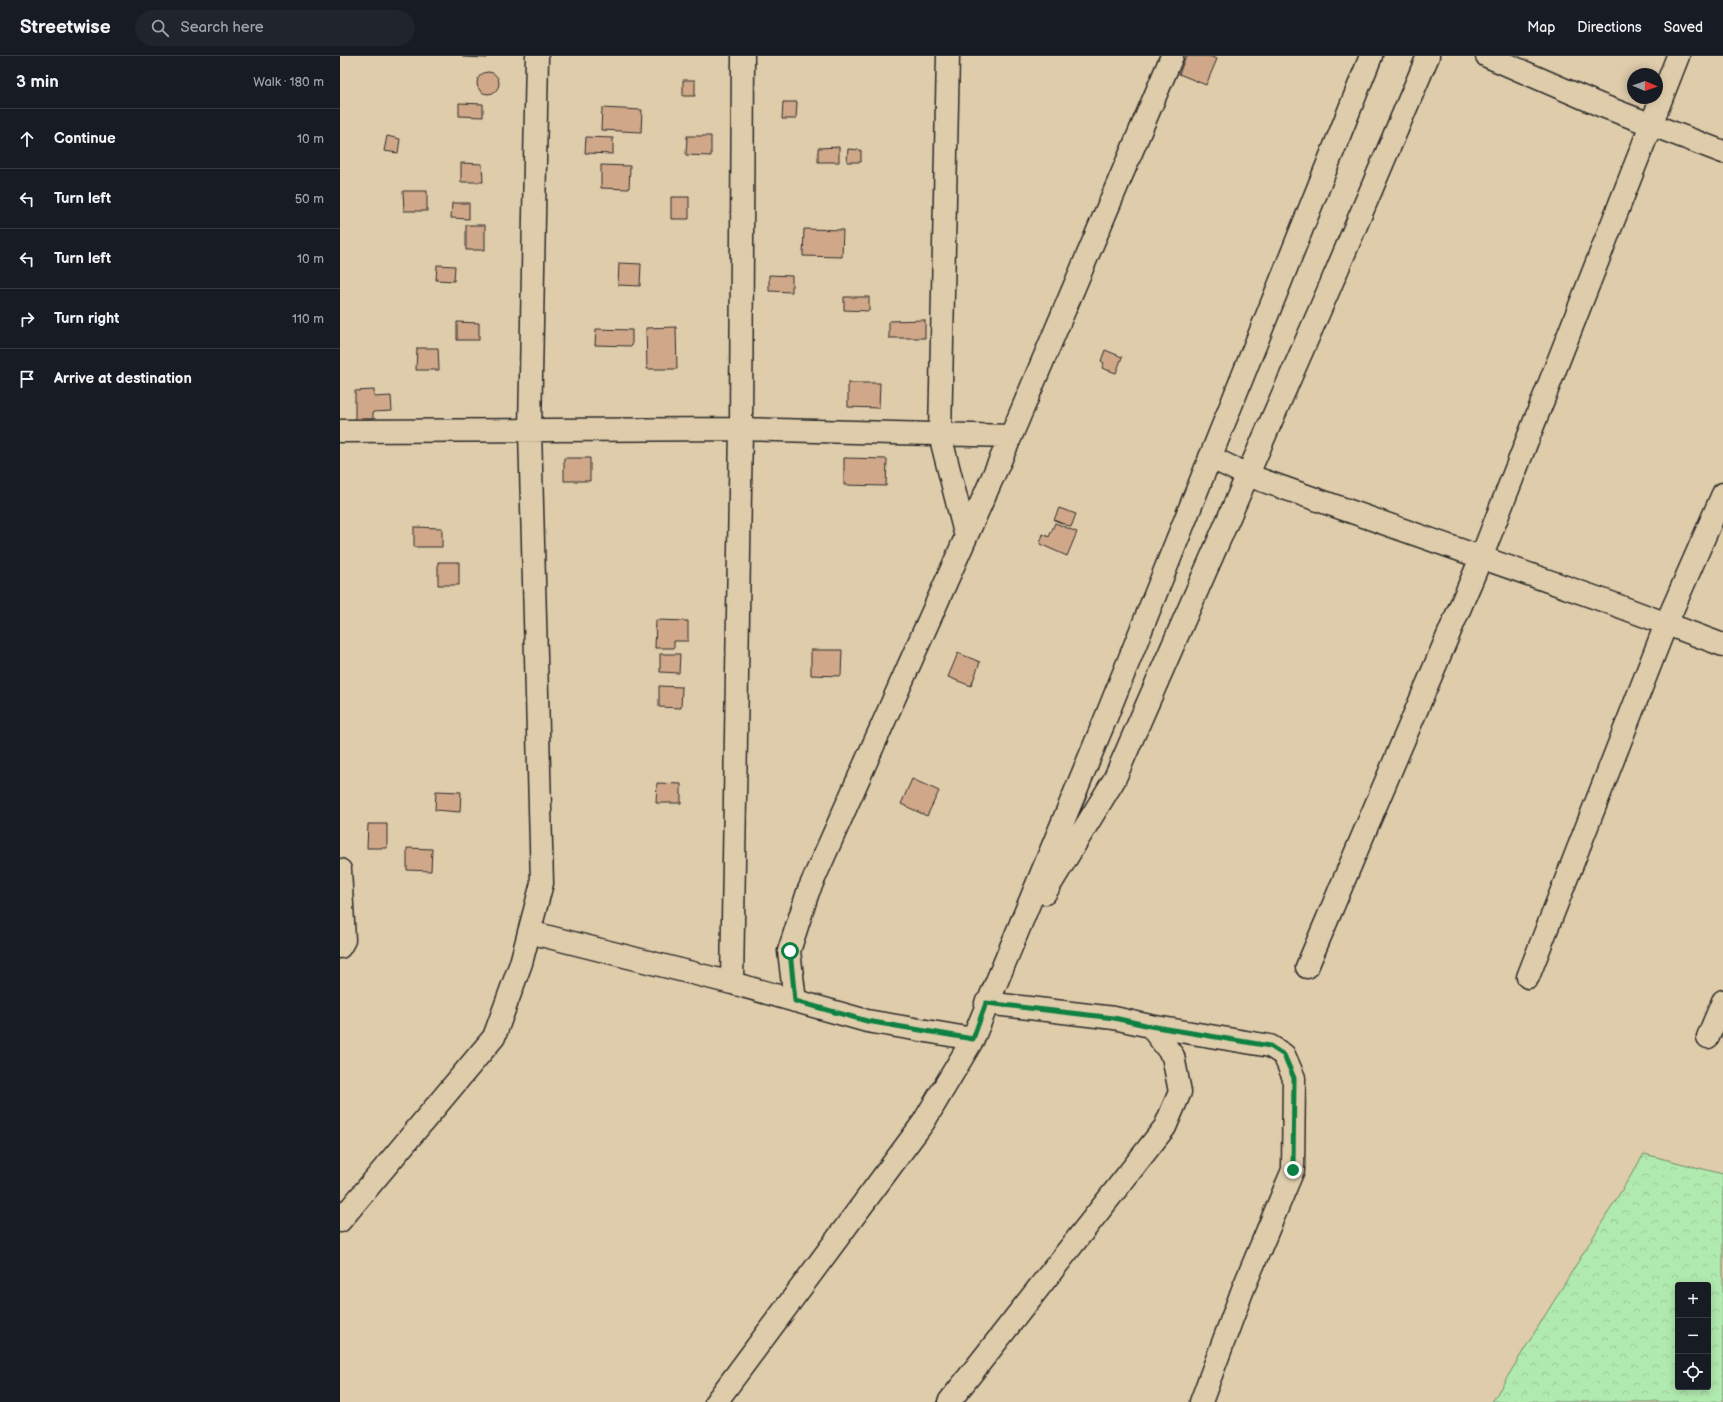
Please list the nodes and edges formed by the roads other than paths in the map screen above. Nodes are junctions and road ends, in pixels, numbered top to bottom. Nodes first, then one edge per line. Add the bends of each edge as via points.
1 (537, 56) edge
2 (743, 56) edge
3 (948, 56) edge
4 (1172, 56) edge
5 (1371, 56) edge
6 (1428, 56) edge
7 (1487, 56) edge
8 (1678, 56) edge
9 (1650, 124) junction
10 (1723, 152) edge
11 (741, 429) junction
12 (340, 430) edge
13 (530, 430) junction
14 (940, 435) junction
15 (1011, 436) junction
16 (1210, 457) junction
17 (1247, 475) junction
18 (1723, 494) edge
19 (966, 537) junction
20 (1481, 558) junction
21 (1666, 624) junction
22 (1723, 645) edge
23 (340, 870) edge
24 (529, 932) junction
25 (340, 947) edge
26 (1008, 952) junction
27 (1307, 967) dead end
28 (1528, 977) dead end
29 (732, 983) junction
30 (795, 1001) junction
31 (1723, 1001) edge
32 (986, 1003) junction
33 (1150, 1026) junction
34 (1708, 1037) dead end
35 (973, 1039) junction
36 (340, 1221) edge
37 (716, 1402) edge
38 (949, 1402) edge
39 (1201, 1402) edge

1 - 13 street
2 - 11 street
3 - 14 street
4 - 15 street
5 - 16 street
6 - 17 street
7 - 9 street
8 - 9 street
9 - 10 street
9 - 20 street
11 - 13 street
11 - 14 street
11 - 29 street
12 - 13 street
13 - 24 street via 542,883
14 - 15 street
14 - 19 street
15 - 19 street
16 - 17 street
16 - 26 street via 1105,720
17 - 20 street
17 - 26 street via 1114,780
18 - 21 street
19 - 30 street via 808,892 790,951
20 - 21 street
20 - 27 street
21 - 22 street
21 - 28 street
23 - 25 street via 344,940
24 - 29 street
24 - 36 street via 521,963 494,1037
26 - 32 street
29 - 30 street
30 - 35 street via 867,1021
31 - 34 street
32 - 33 street via 1114,1018
32 - 35 street
33 - 38 street via 1173,1056 1180,1092 1165,1127
33 - 39 street via 1270,1046 1284,1055 1294,1078 1293,1170 1243,1289
35 - 37 street via 924,1123

